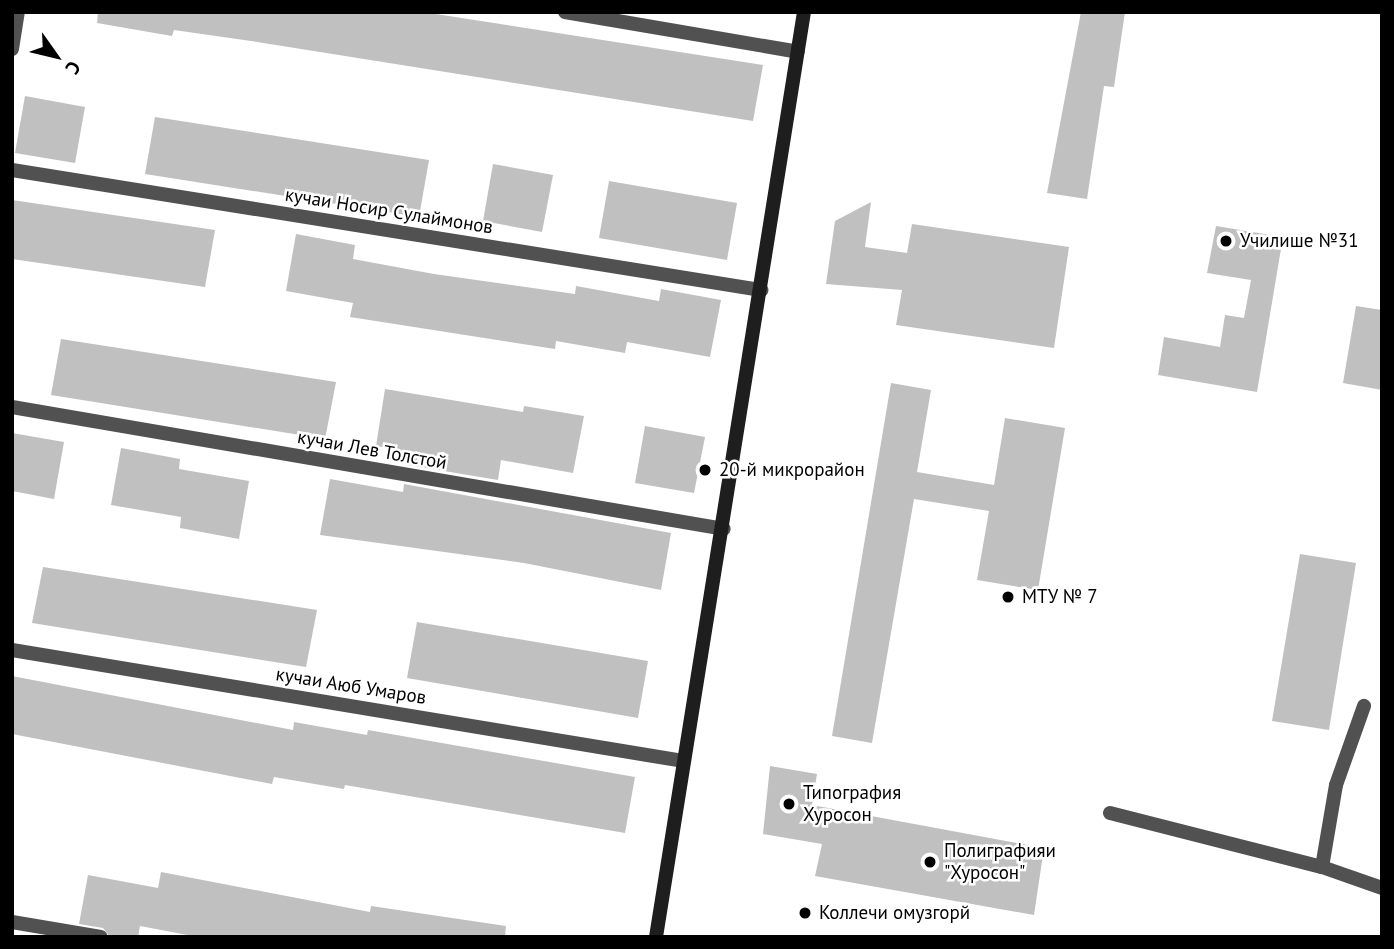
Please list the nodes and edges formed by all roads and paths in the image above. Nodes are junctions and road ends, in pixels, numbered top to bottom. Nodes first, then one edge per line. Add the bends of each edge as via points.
1 (18, 12) edge
2 (565, 12) edge
3 (804, 12) edge
4 (12, 49) edge
5 (798, 52) junction
6 (12, 170) edge
7 (761, 290) junction
8 (12, 407) edge
9 (724, 529) junction
10 (12, 650) edge
11 (1364, 706) dead end
12 (683, 761) junction
13 (1110, 813) dead end
14 (1322, 867) junction
15 (1382, 888) edge
16 (12, 922) edge
17 (101, 937) edge
18 (656, 937) edge

1 - 4 street
2 - 5 street
3 - 5 main road
5 - 7 main road
6 - 7 street, кучаи Носир Сулаймонов
7 - 9 main road
8 - 9 street, кучаи Лев Толстой
9 - 12 main road
10 - 12 street, кучаи Аюб Умаров
11 - 14 street via 1336,785
12 - 18 main road
13 - 14 street
14 - 15 street
16 - 17 street

